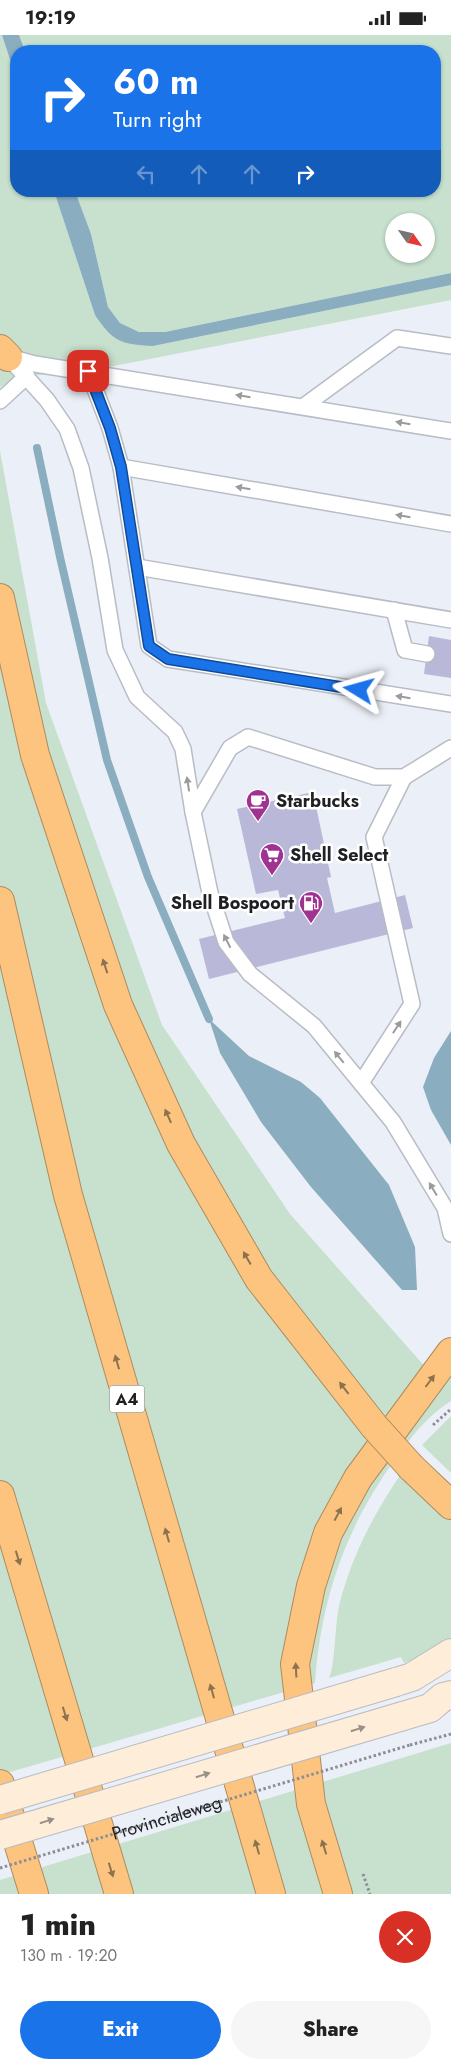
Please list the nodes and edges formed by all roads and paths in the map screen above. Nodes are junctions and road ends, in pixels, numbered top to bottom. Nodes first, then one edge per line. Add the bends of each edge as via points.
1 (451, 346) edge
2 (4, 353) edge
3 (88, 371) junction
4 (27, 376) junction
5 (0, 401) edge
6 (304, 406) junction
7 (451, 431) edge
8 (121, 467) junction
9 (451, 524) edge
10 (137, 567) junction
11 (0, 598) edge
12 (394, 610) junction
13 (451, 620) edge
14 (427, 654) dead end
15 (451, 704) edge
16 (451, 748) edge
17 (404, 777) junction
18 (193, 813) junction
19 (0, 901) edge
20 (361, 1083) junction
21 (451, 1234) edge
22 (451, 1353) edge
23 (451, 1409) edge
24 (431, 1426) dead end
25 (0, 1495) edge
26 (451, 1505) edge
27 (451, 1653) edge
28 (451, 1672) edge
29 (404, 1680) junction
30 (444, 1705) edge
31 (451, 1734) edge
32 (332, 1762) dead end
33 (334, 1772) dead end
34 (0, 1784) edge
35 (0, 1800) edge
36 (0, 1835) edge
37 (360, 1865) dead end
38 (0, 1868) edge
39 (34, 1894) edge
40 (119, 1894) edge
41 (271, 1894) edge
42 (338, 1894) edge
43 (370, 1894) edge

1 - 6 lane via 397,338
2 - 3 lane via 35,364
2 - 4 lane
6 -> 3 lane
3 - 8 lane
4 - 5 lane
18 -> 4 lane via 183,749 175,732 138,697 115,651 81,468 67,429
7 -> 6 lane
9 -> 8 lane
8 - 10 lane
10 - 12 lane
15 -> 10 lane via 168,659 149,646
26 -> 11 highway, bridge via 374,1426 259,1279 181,1144 122,1013 35,755
12 - 13 lane
12 - 14 lane via 405,650
16 - 17 lane
17 - 18 lane via 375,777 248,737 230,748
20 -> 17 lane via 412,1004 374,837
20 -> 18 lane via 314,1026 250,974 226,942 210,893
41 -> 19 highway, A4 via 68,1195
21 -> 20 lane via 445,1208 393,1123
42 -> 22 highway via 311,1804 295,1665 311,1586 328,1533 358,1478
23 - 24 path
25 -> 40 highway
27 - 29 main road
28 - 29 main road via 433,1679
29 - 35 main road, bridge
36 -> 30 main road, Provincialeweg, bridge
31 - 38 path, Provincialeweg, bridge
32 - 33 path
34 - 39 highway
37 - 43 path

